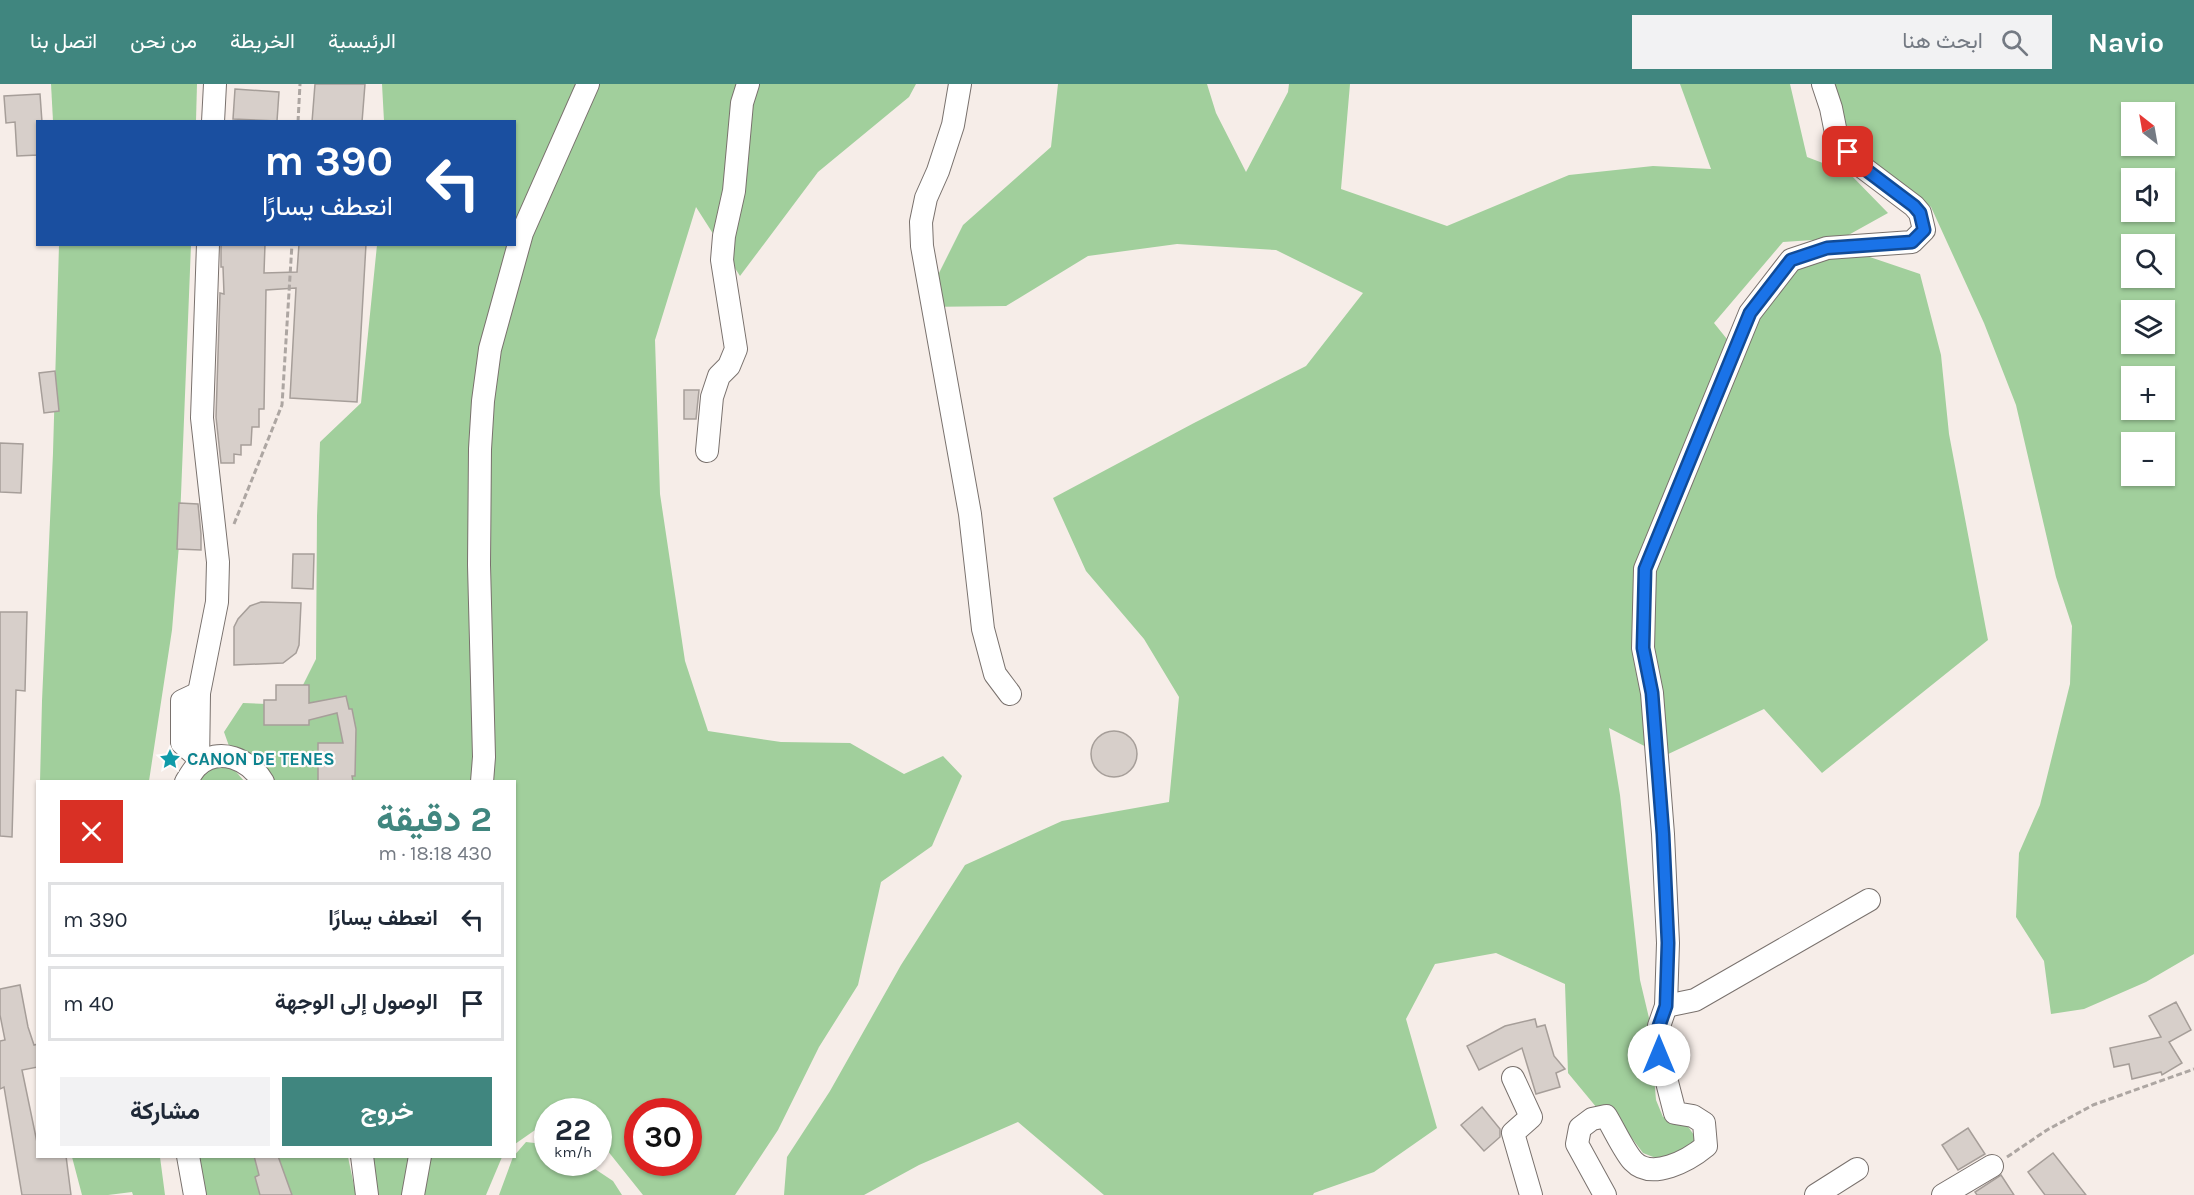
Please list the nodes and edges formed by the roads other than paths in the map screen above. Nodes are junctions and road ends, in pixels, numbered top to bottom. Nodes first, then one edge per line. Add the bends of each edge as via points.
1 (215, 84) edge
2 (588, 84) edge
3 (748, 84) edge
4 (960, 84) edge
5 (1823, 84) edge
6 (213, 120) edge
7 (208, 246) edge
8 (707, 451) dead end
9 (1010, 694) dead end
10 (194, 768) edge
11 (262, 780) edge
12 (482, 780) edge
13 (1869, 900) dead end
14 (1666, 1006) junction
15 (1513, 1078) dead end
16 (188, 1158) edge
17 (362, 1158) edge
18 (420, 1158) edge
19 (1992, 1166) road end
20 (1857, 1170) dead end
21 (195, 1195) edge
22 (367, 1195) edge
23 (413, 1195) edge
24 (1531, 1195) edge
25 (1605, 1195) edge
26 (1816, 1195) edge
27 (1943, 1195) edge

1 - 6 street
2 - 12 street via 522,234 489,349 480,449
3 - 8 street via 742,104 734,191 722,260 736,349 729,366 719,376 712,397
4 - 9 street via 953,125 926,198 922,246 970,514 983,629 994,674
5 - 14 street via 1836,134 1848,152 1914,206 1924,230 1912,242 1827,248 1791,260 1750,313 1645,569 1643,648 1652,693 1663,834 1668,943
7 - 10 street via 202,418 218,562 217,602 199,693
10 - 11 street via 226,756 244,761
13 - 14 street via 1695,1000
14 - 25 street via 1659,1026 1659,1055 1675,1113 1693,1116 1704,1123 1706,1146 1665,1168 1649,1169 1634,1162 1606,1116 1592,1119 1580,1128 1577,1144
15 - 24 street via 1531,1117 1513,1133
16 - 21 street
17 - 22 street
18 - 23 street
19 - 27 street
20 - 26 street

